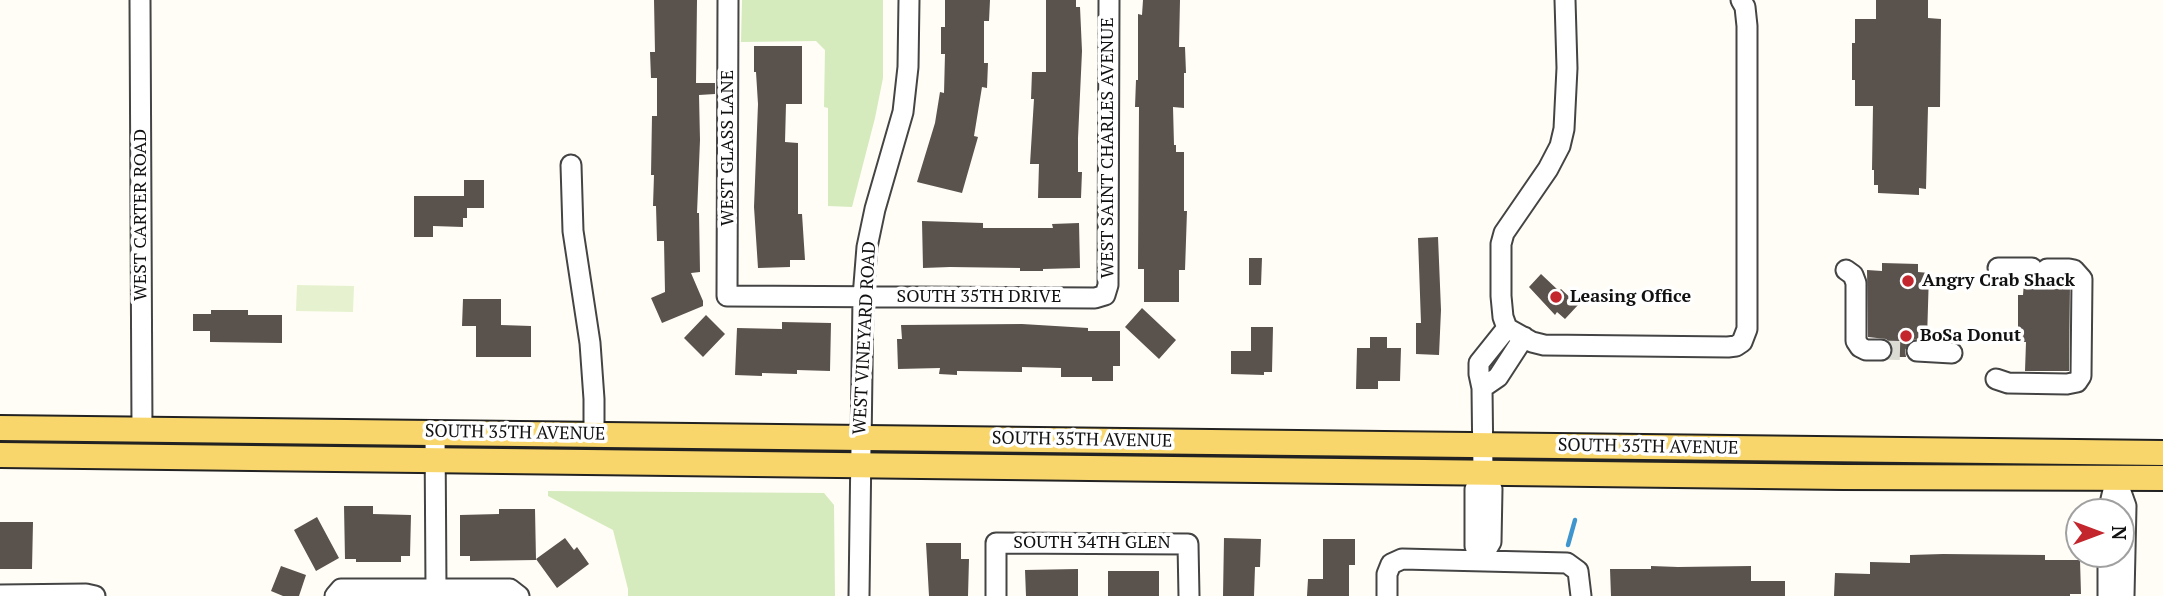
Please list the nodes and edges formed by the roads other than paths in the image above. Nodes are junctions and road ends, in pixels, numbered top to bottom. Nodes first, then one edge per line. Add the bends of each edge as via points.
1 (140, 0) edge
2 (729, 0) edge
3 (909, 0) edge
4 (1109, 0) edge
5 (1565, 0) edge
6 (1741, 0) edge
7 (571, 165) dead end
8 (1998, 268) dead end
9 (1846, 270) dead end
10 (1105, 295) joint
11 (727, 296) joint
12 (863, 296) junction
13 (1515, 333) junction
14 (1881, 350) tunnel mouth
15 (1917, 351) tunnel mouth
16 (1952, 353) dead end
17 (1996, 379) dead end
18 (0, 428) edge
19 (142, 429) junction
20 (435, 432) junction
21 (594, 434) junction
22 (860, 438) junction
23 (1483, 444) junction
24 (2163, 453) edge
25 (0, 455) edge
26 (435, 461) junction
27 (860, 465) junction
28 (1483, 472) junction
29 (2116, 478) junction
30 (2163, 478) edge
31 (2111, 498) edge
32 (2123, 498) edge
33 (1480, 561) junction
34 (2108, 568) edge
35 (2123, 568) edge
36 (436, 589) junction
37 (0, 595) edge
38 (95, 596) edge
39 (335, 596) edge
40 (519, 596) edge
41 (859, 596) edge
42 (996, 596) edge
43 (1189, 596) edge
44 (1387, 596) edge
45 (1581, 596) edge
46 (2108, 596) edge
47 (2124, 596) edge

1 - 19 street, WEST CARTER ROAD
2 - 11 street, WEST GLASS LANE
3 - 12 street, WEST VINEYARD ROAD via 903,112 875,209
4 - 10 street, WEST SAINT CHARLES AVENUE
5 - 13 street via 1567,68 1560,146 1501,244 1503,317
6 - 13 street via 1747,26 1747,329 1742,342 1728,347 1560,346
7 - 21 street via 573,231 590,343
8 - 17 street via 2069,269 2082,279 2081,376 2067,384
9 - 14 street via 1856,283 1856,341 1866,350
10 - 12 street, SOUTH 35TH DRIVE
11 - 12 street, SOUTH 35TH DRIVE
12 - 22 street, WEST VINEYARD ROAD
13 - 23 street via 1479,363
15 - 16 street
18 - 19 main road, SOUTH 35TH AVENUE
19 - 20 main road, SOUTH 35TH AVENUE
20 - 21 main road, SOUTH 35TH AVENUE
20 - 26 street
21 - 22 main road, SOUTH 35TH AVENUE
22 - 23 main road, SOUTH 35TH AVENUE
22 - 27 street, WEST VINEYARD ROAD
23 - 24 main road, SOUTH 35TH AVENUE
23 - 28 street
25 - 26 main road, SOUTH 35TH AVENUE
26 - 27 main road, SOUTH 35TH AVENUE
26 - 36 street
27 - 28 main road, SOUTH 35TH AVENUE
27 - 41 street, WEST VINEYARD ROAD
28 - 29 main road, SOUTH 35TH AVENUE
28 - 33 street via 1492,489 1491,542
29 - 30 main road, SOUTH 35TH AVENUE
29 - 31 street
29 - 32 street
33 - 44 street via 1402,559 1391,564
33 - 45 street via 1567,563 1578,571
34 - 46 street
35 - 47 street
36 - 39 street via 341,589
36 - 40 street via 510,589
37 - 38 street
42 - 43 street, SOUTH 34TH GLEN via 996,543 1188,544

